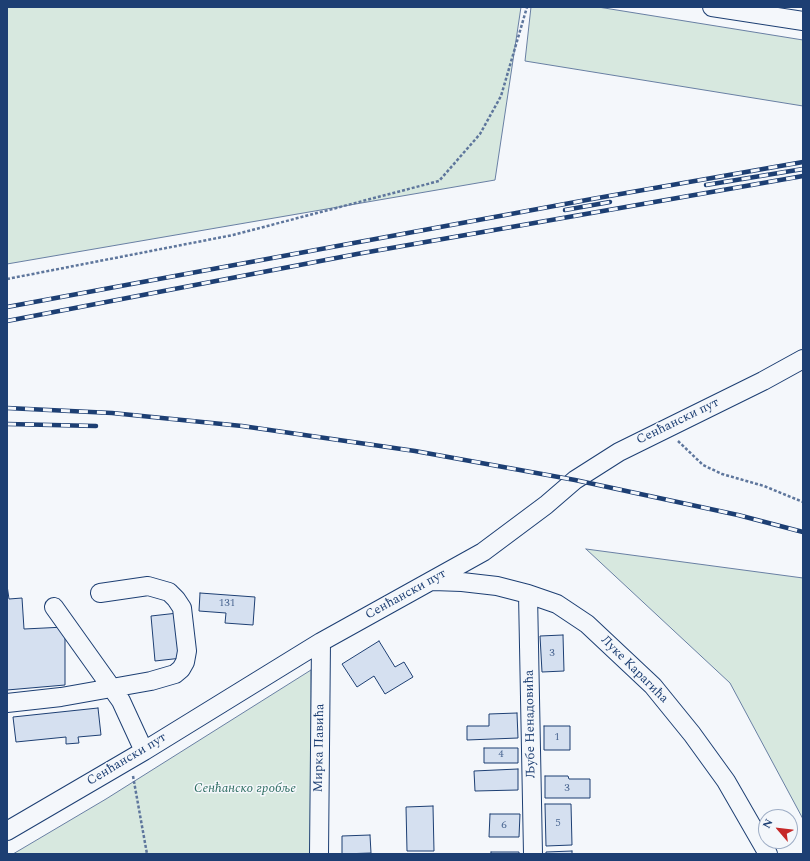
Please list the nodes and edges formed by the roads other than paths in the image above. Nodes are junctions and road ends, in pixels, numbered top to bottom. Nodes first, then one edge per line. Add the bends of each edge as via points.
1 (712, 7) edge
2 (803, 21) edge
3 (803, 359) edge
4 (432, 581) junction
5 (100, 593) dead end
6 (528, 594) junction
7 (54, 607) dead end
8 (321, 642) junction
9 (113, 688) junction
10 (7, 703) edge
11 (137, 755) junction
12 (7, 831) edge
13 (319, 854) edge
14 (533, 854) edge
15 (768, 854) edge

1 - 2 street
3 - 4 street, Сенћански пут via 618,452 575,480 483,552
4 - 6 street, Луке Карагића via 490,585
4 - 8 street, Сенћански пут
5 - 9 street via 148,586 158,587 169,592 182,608 187,651 186,662 181,669 175,674 151,681
6 - 14 street, Љубе Ненадовића
6 - 15 street, Луке Карагића via 557,604 587,624 653,686 726,781
7 - 9 street
8 - 11 street, Сенћански пут
8 - 13 street, Мирка Павића
9 - 10 street
9 - 11 street via 121,701
11 - 12 street, Сенћански пут

